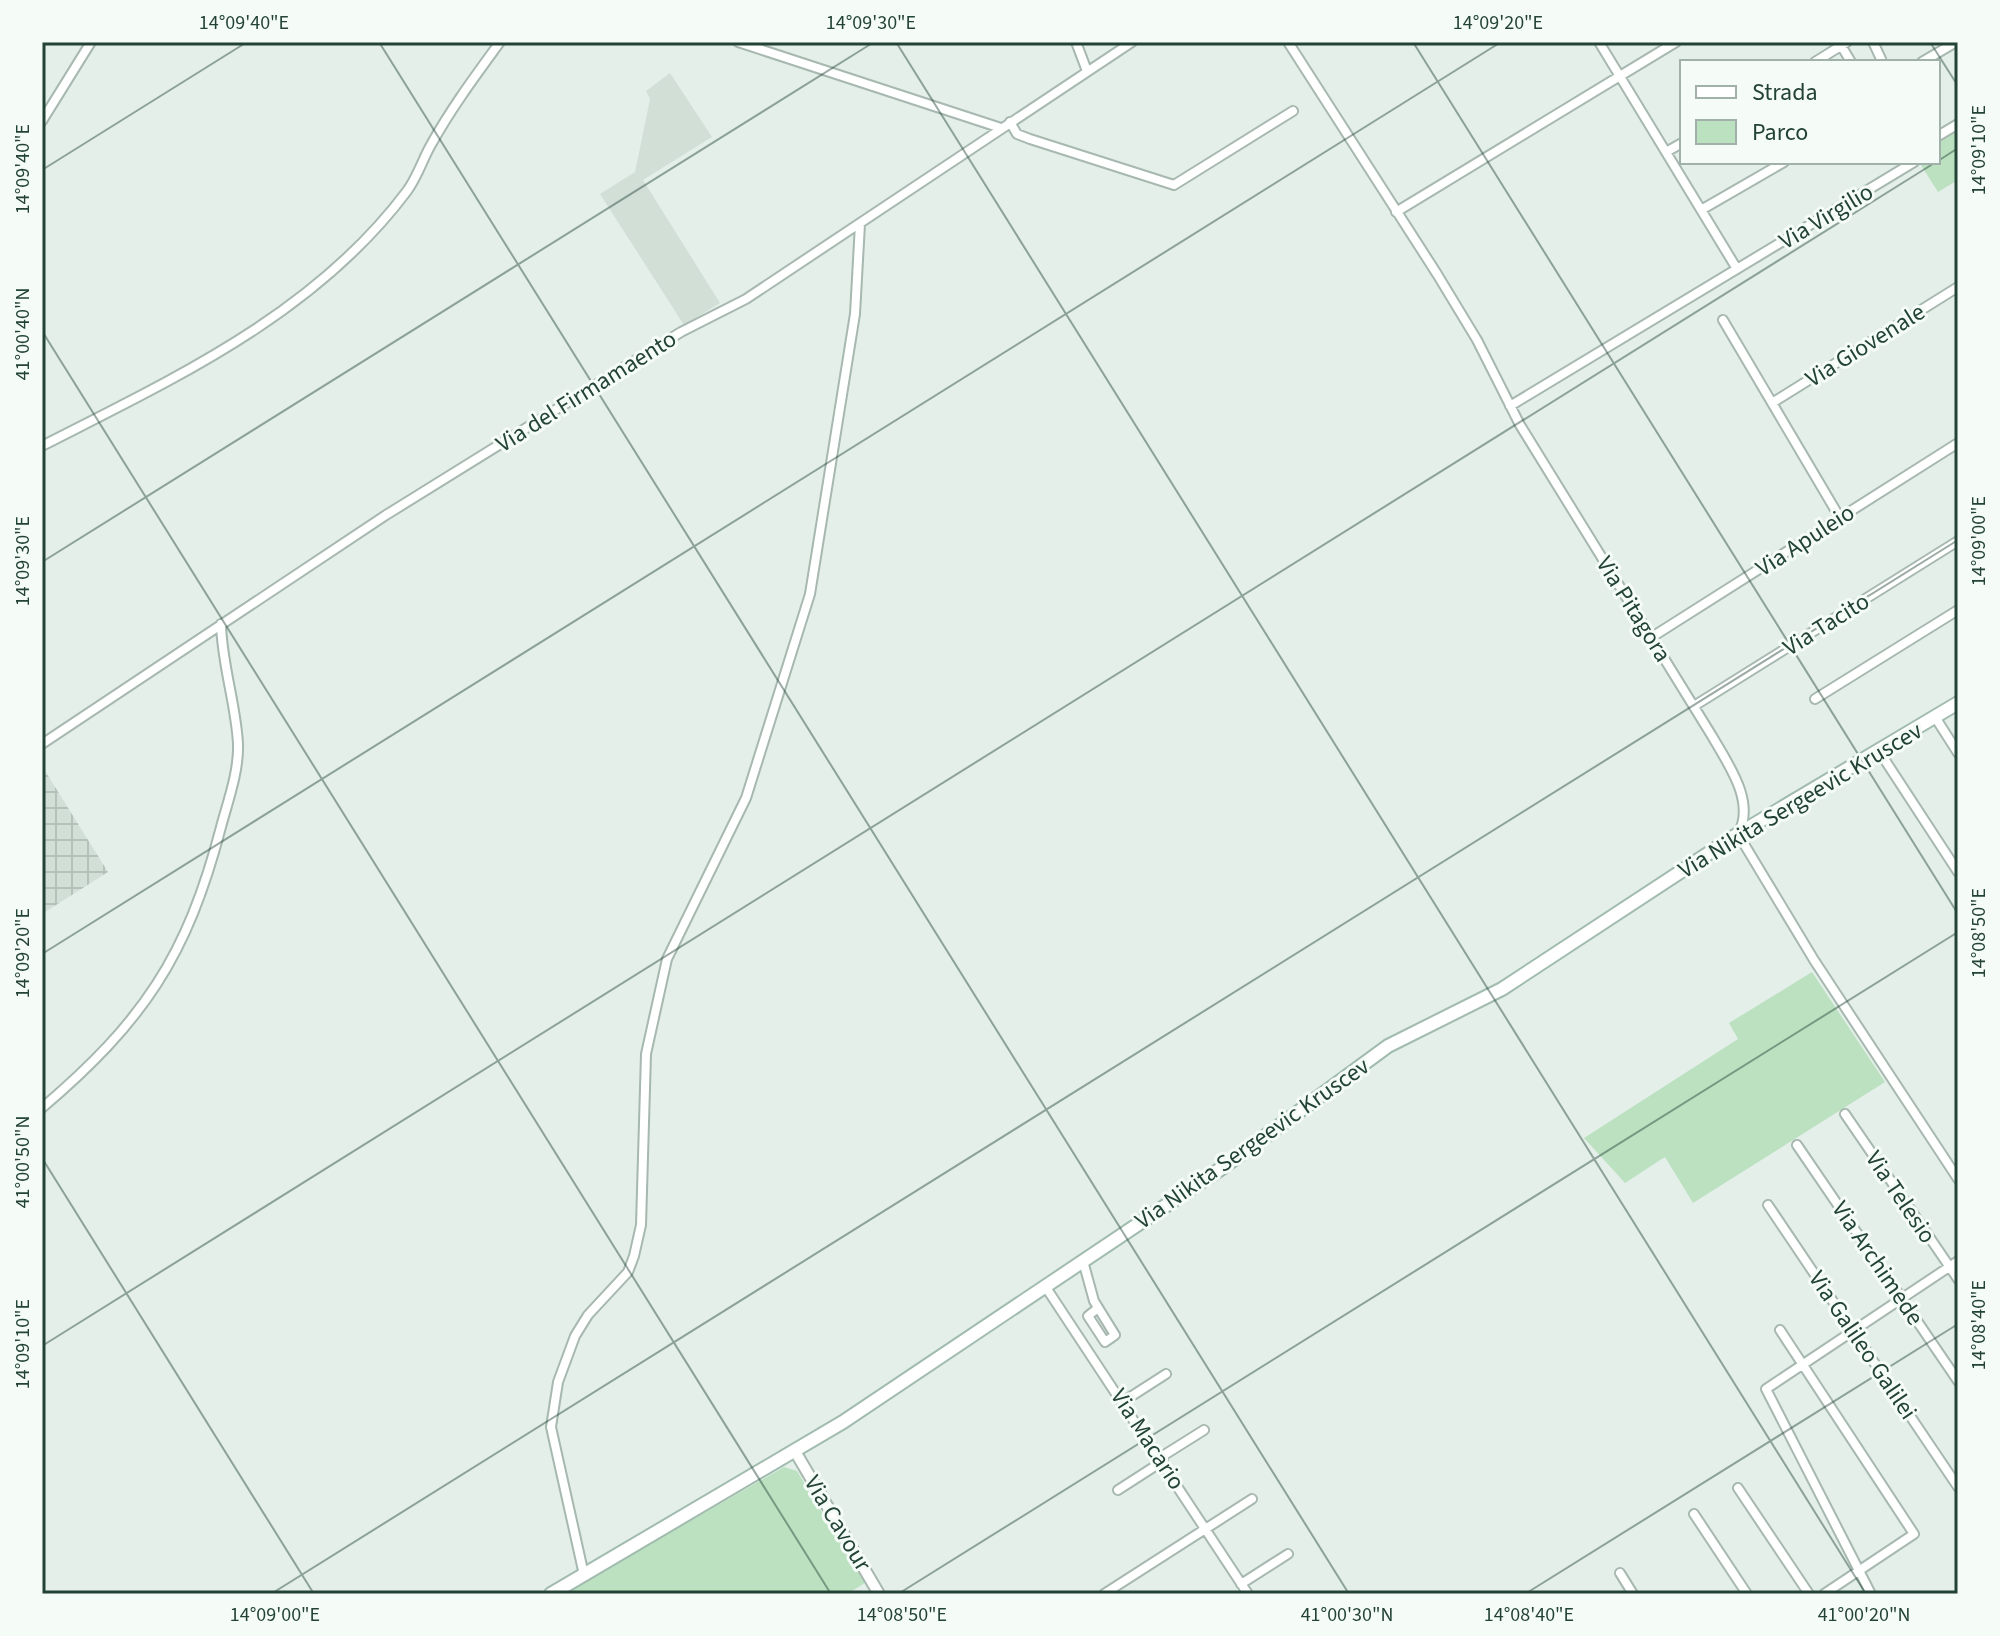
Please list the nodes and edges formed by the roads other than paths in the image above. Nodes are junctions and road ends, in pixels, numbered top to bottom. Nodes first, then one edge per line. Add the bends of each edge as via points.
1 (91, 42) edge
2 (500, 42) edge
3 (738, 42) edge
4 (1076, 42) edge
5 (1132, 42) edge
6 (1288, 42) edge
7 (1599, 42) edge
8 (1676, 42) edge
9 (1873, 42) edge
10 (1956, 42) edge
11 (1842, 43) edge
12 (1881, 59) dead end
13 (1818, 60) edge
14 (1925, 60) edge
15 (1087, 71) junction
16 (1619, 76) junction
17 (1293, 111) dead end
18 (42, 121) edge
19 (1958, 124) edge
20 (1005, 125) junction
21 (1940, 135) edge
22 (1680, 144) edge
23 (1666, 152) junction
24 (1781, 164) edge
25 (1911, 164) edge
26 (1701, 210) junction
27 (1396, 212) junction
28 (860, 224) junction
29 (1737, 269) junction
30 (1958, 287) edge
31 (1723, 320) dead end
32 (1772, 403) junction
33 (1510, 406) junction
34 (1958, 443) edge
35 (42, 446) edge
36 (1840, 518) junction
37 (1958, 541) edge
38 (1958, 610) edge
39 (221, 624) junction
40 (1652, 637) junction
41 (1815, 699) dead end
42 (1958, 703) edge
43 (1694, 706) junction
44 (1935, 717) junction
45 (42, 744) edge
46 (1879, 751) junction
47 (1958, 753) edge
48 (1738, 834) junction
49 (1958, 872) edge
50 (42, 1108) edge
51 (1845, 1114) dead end
52 (1797, 1145) dead end
53 (1958, 1179) edge
54 (1768, 1205) dead end
55 (1083, 1261) junction
56 (1958, 1261) edge
57 (1949, 1266) junction
58 (1958, 1279) edge
59 (1045, 1286) junction
60 (1902, 1297) junction
61 (1098, 1308) junction
62 (1780, 1330) dead end
63 (1854, 1330) junction
64 (1102, 1337) junction
65 (1087, 1347) junction
66 (1802, 1364) junction
67 (1166, 1374) dead end
68 (1958, 1381) edge
69 (1124, 1401) junction
70 (1204, 1430) dead end
71 (796, 1453) junction
72 (1162, 1459) junction
73 (1958, 1487) edge
74 (1738, 1488) dead end
75 (1118, 1490) dead end
76 (1252, 1499) dead end
77 (1694, 1514) dead end
78 (1207, 1529) junction
79 (1288, 1554) dead end
80 (1857, 1571) junction
81 (1620, 1573) dead end
82 (584, 1575) junction
83 (1241, 1584) junction
84 (551, 1594) edge
85 (879, 1594) edge
86 (1104, 1594) edge
87 (1248, 1594) edge
88 (1633, 1594) edge
89 (1747, 1594) edge
90 (1809, 1594) edge
91 (1824, 1594) edge
92 (1871, 1594) edge

1 - 18 street
2 - 35 street via 452,110 407,190 321,282 200,364
3 - 20 street
4 - 15 street
5 - 15 street, Via del Firmamaento
6 - 27 street, Via Pitagora
7 - 16 street
8 - 16 street
9 - 12 street
10 - 14 street
11 - 13 street
15 - 20 street, Via del Firmamaento
16 - 23 street
16 - 27 street
17 - 20 street via 1174,185 1030,139
19 - 21 street
20 - 28 street, Via del Firmamaento
22 - 23 street
23 - 26 street
24 - 26 street
25 - 29 street, Via Virgilio
26 - 29 street
27 - 33 street, Via Pitagora via 1477,340
28 - 39 street, Via del Firmamaento via 746,299 681,332 473,461
28 - 82 street via 855,314 810,594 746,798 667,959 646,1054 641,1225 634,1256 628,1272 575,1336 553,1405 551,1427
29 - 33 street, Via Virgilio
30 - 32 street, Via Giovenale
31 - 32 street
32 - 36 street
33 - 40 street, Via Pitagora
34 - 36 street, Via Apuleio
36 - 40 street, Via Apuleio
37 - 43 street, Via Tacito
38 - 41 street
39 - 45 street, Via del Firmamaento
39 - 50 street via 238,746 212,863 183,940 157,986 122,1034
40 - 43 street, Via Pitagora
42 - 44 main road, Via Nikita Sergeevic Kruscev
43 - 48 street, Via Pitagora via 1735,778 1744,806
44 - 46 main road, Via Nikita Sergeevic Kruscev
44 - 47 street
46 - 48 main road, Via Nikita Sergeevic Kruscev
46 - 49 street
48 - 53 street
48 - 55 main road, Via Nikita Sergeevic Kruscev via 1511,983 1388,1046 1222,1168
51 - 57 street, Via Telesio
52 - 60 street, Via Archimede
54 - 63 street, Via Galileo Galilei
55 - 59 main road, Via Nikita Sergeevic Kruscev
55 - 61 street
56 - 57 street
57 - 58 street, Via Telesio
57 - 60 street
59 - 65 street, Via Macario
59 - 71 main road, Via Nikita Sergeevic Kruscev
60 - 63 street
60 - 68 street, Via Archimede
61 - 64 street via 1088,1316
61 - 64 street via 1115,1335 1105,1342
62 - 66 street
63 - 66 street
63 - 73 street, Via Galileo Galilei
64 - 65 street
65 - 69 street, Via Macario
66 - 80 street via 1766,1389
66 - 80 street via 1914,1534
67 - 69 street
69 - 72 street, Via Macario
70 - 72 street
71 - 82 main road, Via Nikita Sergeevic Kruscev
71 - 85 street, Via Cavour
72 - 75 street
72 - 78 street, Via Macario
74 - 90 street
76 - 78 street
77 - 89 street
78 - 83 street, Via Macario
78 - 86 street
79 - 83 street
80 - 91 street
80 - 92 street
81 - 88 street
82 - 84 main road, Via Nikita Sergeevic Kruscev
83 - 87 street, Via Macario

